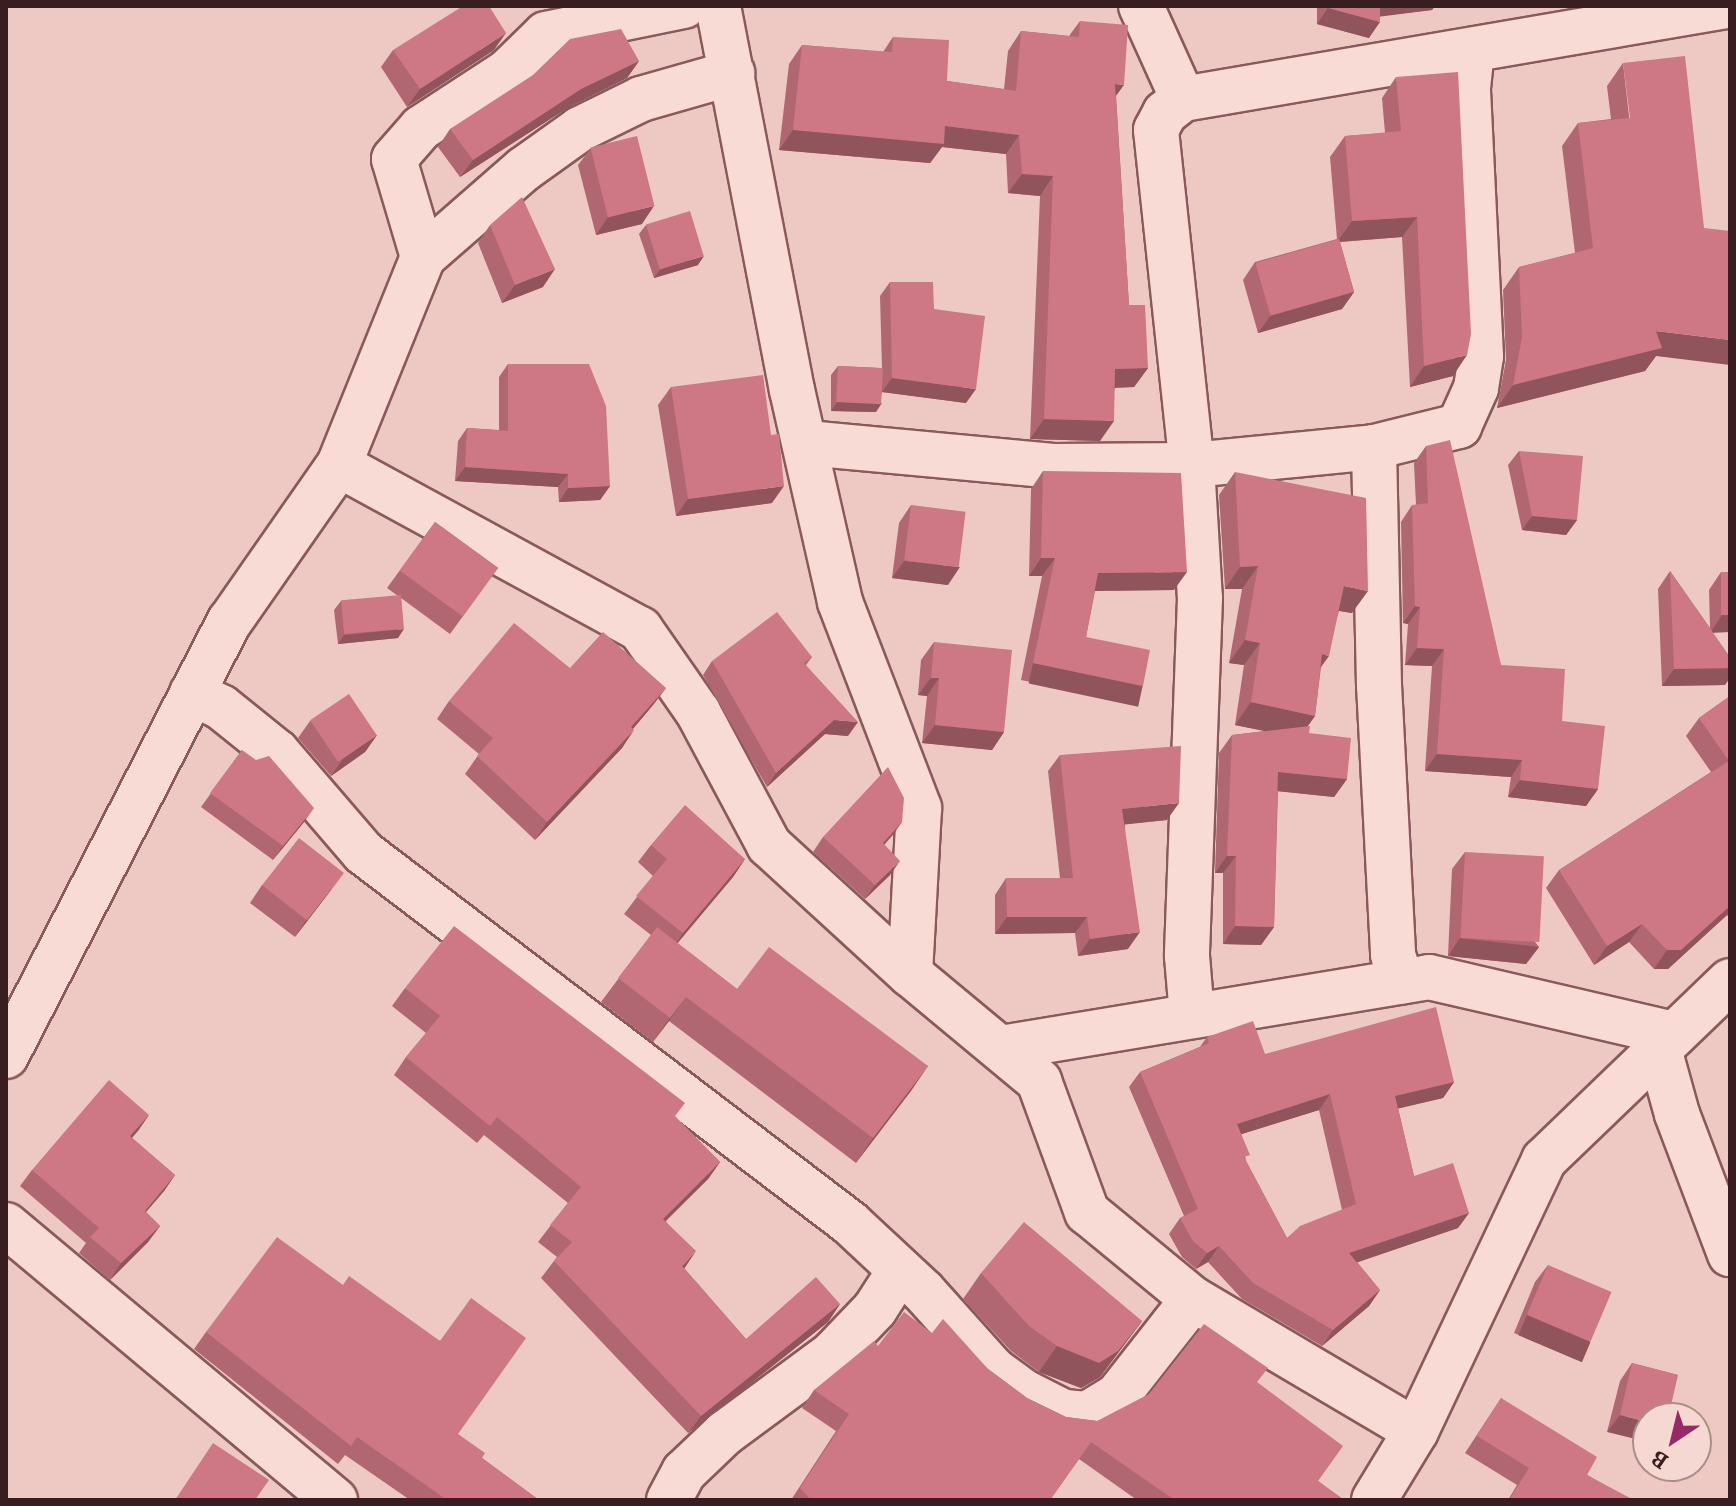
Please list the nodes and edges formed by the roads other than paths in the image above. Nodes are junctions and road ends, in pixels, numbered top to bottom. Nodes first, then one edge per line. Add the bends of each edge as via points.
1 (684, 6) edge
2 (718, 6) edge
3 (1141, 6) edge
4 (1726, 6) edge
5 (1472, 50) junction
6 (732, 73) junction
7 (1183, 99) junction
8 (423, 257) junction
9 (807, 443) junction
10 (1374, 447) junction
11 (339, 465) junction
12 (1192, 465) junction
13 (192, 693) junction
14 (910, 974) junction
15 (1730, 981) edge
16 (1402, 982) junction
17 (1192, 1016) junction
18 (1667, 1041) junction
19 (1001, 1048) junction
20 (6, 1056) edge
21 (6, 1225) edge
22 (1730, 1254) edge
23 (900, 1270) junction
24 (1193, 1299) junction
25 (1416, 1431) junction
26 (335, 1500) edge
27 (669, 1500) edge
28 (1374, 1500) edge

1 - 8 street via 546,34 507,72 421,128 394,159
2 - 6 street
3 - 7 street
4 - 5 street
5 - 7 street
5 - 10 street via 1468,88 1481,356 1476,388 1459,426
6 - 8 street via 641,99 580,129 524,169
6 - 9 street
7 - 12 street via 1165,113 1156,130
8 - 11 street
9 - 12 street via 1053,466
9 - 14 street via 840,602 919,808
10 - 12 street
10 - 16 street via 1393,955
11 - 13 street via 230,621
11 - 14 street via 640,629 698,712 769,845
12 - 17 street via 1200,598 1187,956
13 - 20 street
13 - 23 street via 221,707 277,752 364,853 631,1052 742,1146 850,1223
14 - 19 street
15 - 18 street
16 - 17 street
16 - 18 street via 1429,977
17 - 19 street
18 - 22 street via 1677,1114
18 - 25 street via 1544,1160
19 - 24 street via 1039,1081 1087,1212
21 - 26 street
23 - 24 street via 994,1370 1064,1412 1087,1414 1117,1396
23 - 27 street via 875,1309 832,1354 725,1433 684,1472
24 - 25 street
25 - 28 street

